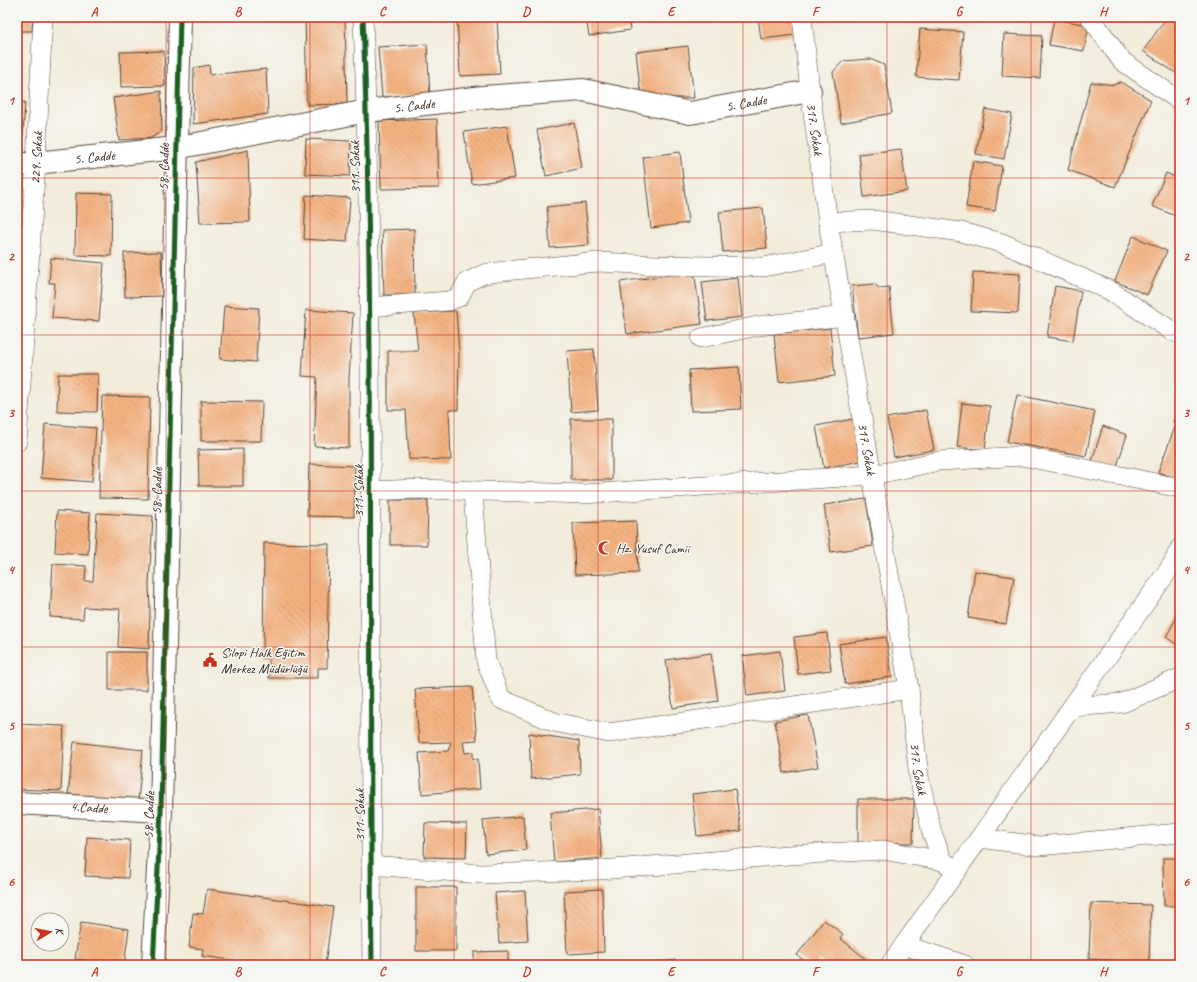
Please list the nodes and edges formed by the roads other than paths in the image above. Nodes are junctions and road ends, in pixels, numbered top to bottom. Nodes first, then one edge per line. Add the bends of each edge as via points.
1 (43, 17) edge
2 (180, 17) edge
3 (363, 17) edge
4 (802, 17) edge
5 (1090, 17) edge
6 (810, 91) junction
7 (1180, 101) edge
8 (367, 111) junction
9 (176, 148) junction
10 (26, 164) edge
11 (828, 222) junction
12 (834, 253) junction
13 (369, 307) junction
14 (845, 316) junction
15 (1180, 334) edge
16 (701, 338) dead end
17 (17, 442) edge
18 (873, 475) junction
19 (1180, 488) edge
20 (370, 490) junction
21 (473, 492) junction
22 (1180, 548) edge
23 (1180, 678) edge
24 (908, 689) junction
25 (1072, 707) junction
26 (17, 803) edge
27 (162, 811) junction
28 (1180, 833) edge
29 (980, 838) junction
30 (371, 865) junction
31 (950, 866) junction
32 (904, 945) junction
33 (157, 965) edge
34 (372, 965) edge
35 (890, 965) edge
36 (965, 965) edge

1 - 10 street, 229. Sokak
2 - 9 street, 58. Cadde
3 - 8 street, 311. Sokak
4 - 6 street, 317. Sokak
5 - 7 street via 1122,61
6 - 8 street, 5. Cadde via 690,113 583,90 483,97
6 - 11 street, 317. Sokak
8 - 9 street, 5. Cadde
8 - 13 street, 311. Sokak
9 - 10 street, 5. Cadde
9 - 27 street, 58. Cadde
10 - 17 street, 229. Sokak
11 - 12 street, 317. Sokak
11 - 15 street via 873,220 960,232 1002,243 1109,290
12 - 13 street via 764,267 598,262 504,271 484,274 467,282 459,297 449,301
12 - 14 street, 317. Sokak
13 - 20 street, 311. Sokak
14 - 16 street via 758,326
14 - 18 street, 317. Sokak
18 - 19 street via 939,460 1022,456
18 - 21 street via 584,494
18 - 24 street, 317. Sokak
20 - 21 street
20 - 30 street, 311. Sokak
21 - 24 street via 486,662 501,698 554,722 609,733
22 - 25 street via 1172,565
23 - 25 street via 1122,703
24 - 31 street, 317. Sokak via 918,777 932,833
25 - 29 street
26 - 27 street, 4.Cadde
27 - 33 street, 58. Cadde
28 - 29 street via 1039,846
29 - 31 street
30 - 31 street via 481,874 600,870 883,850
30 - 34 street, 311. Sokak
31 - 32 street
32 - 35 street
32 - 36 street

